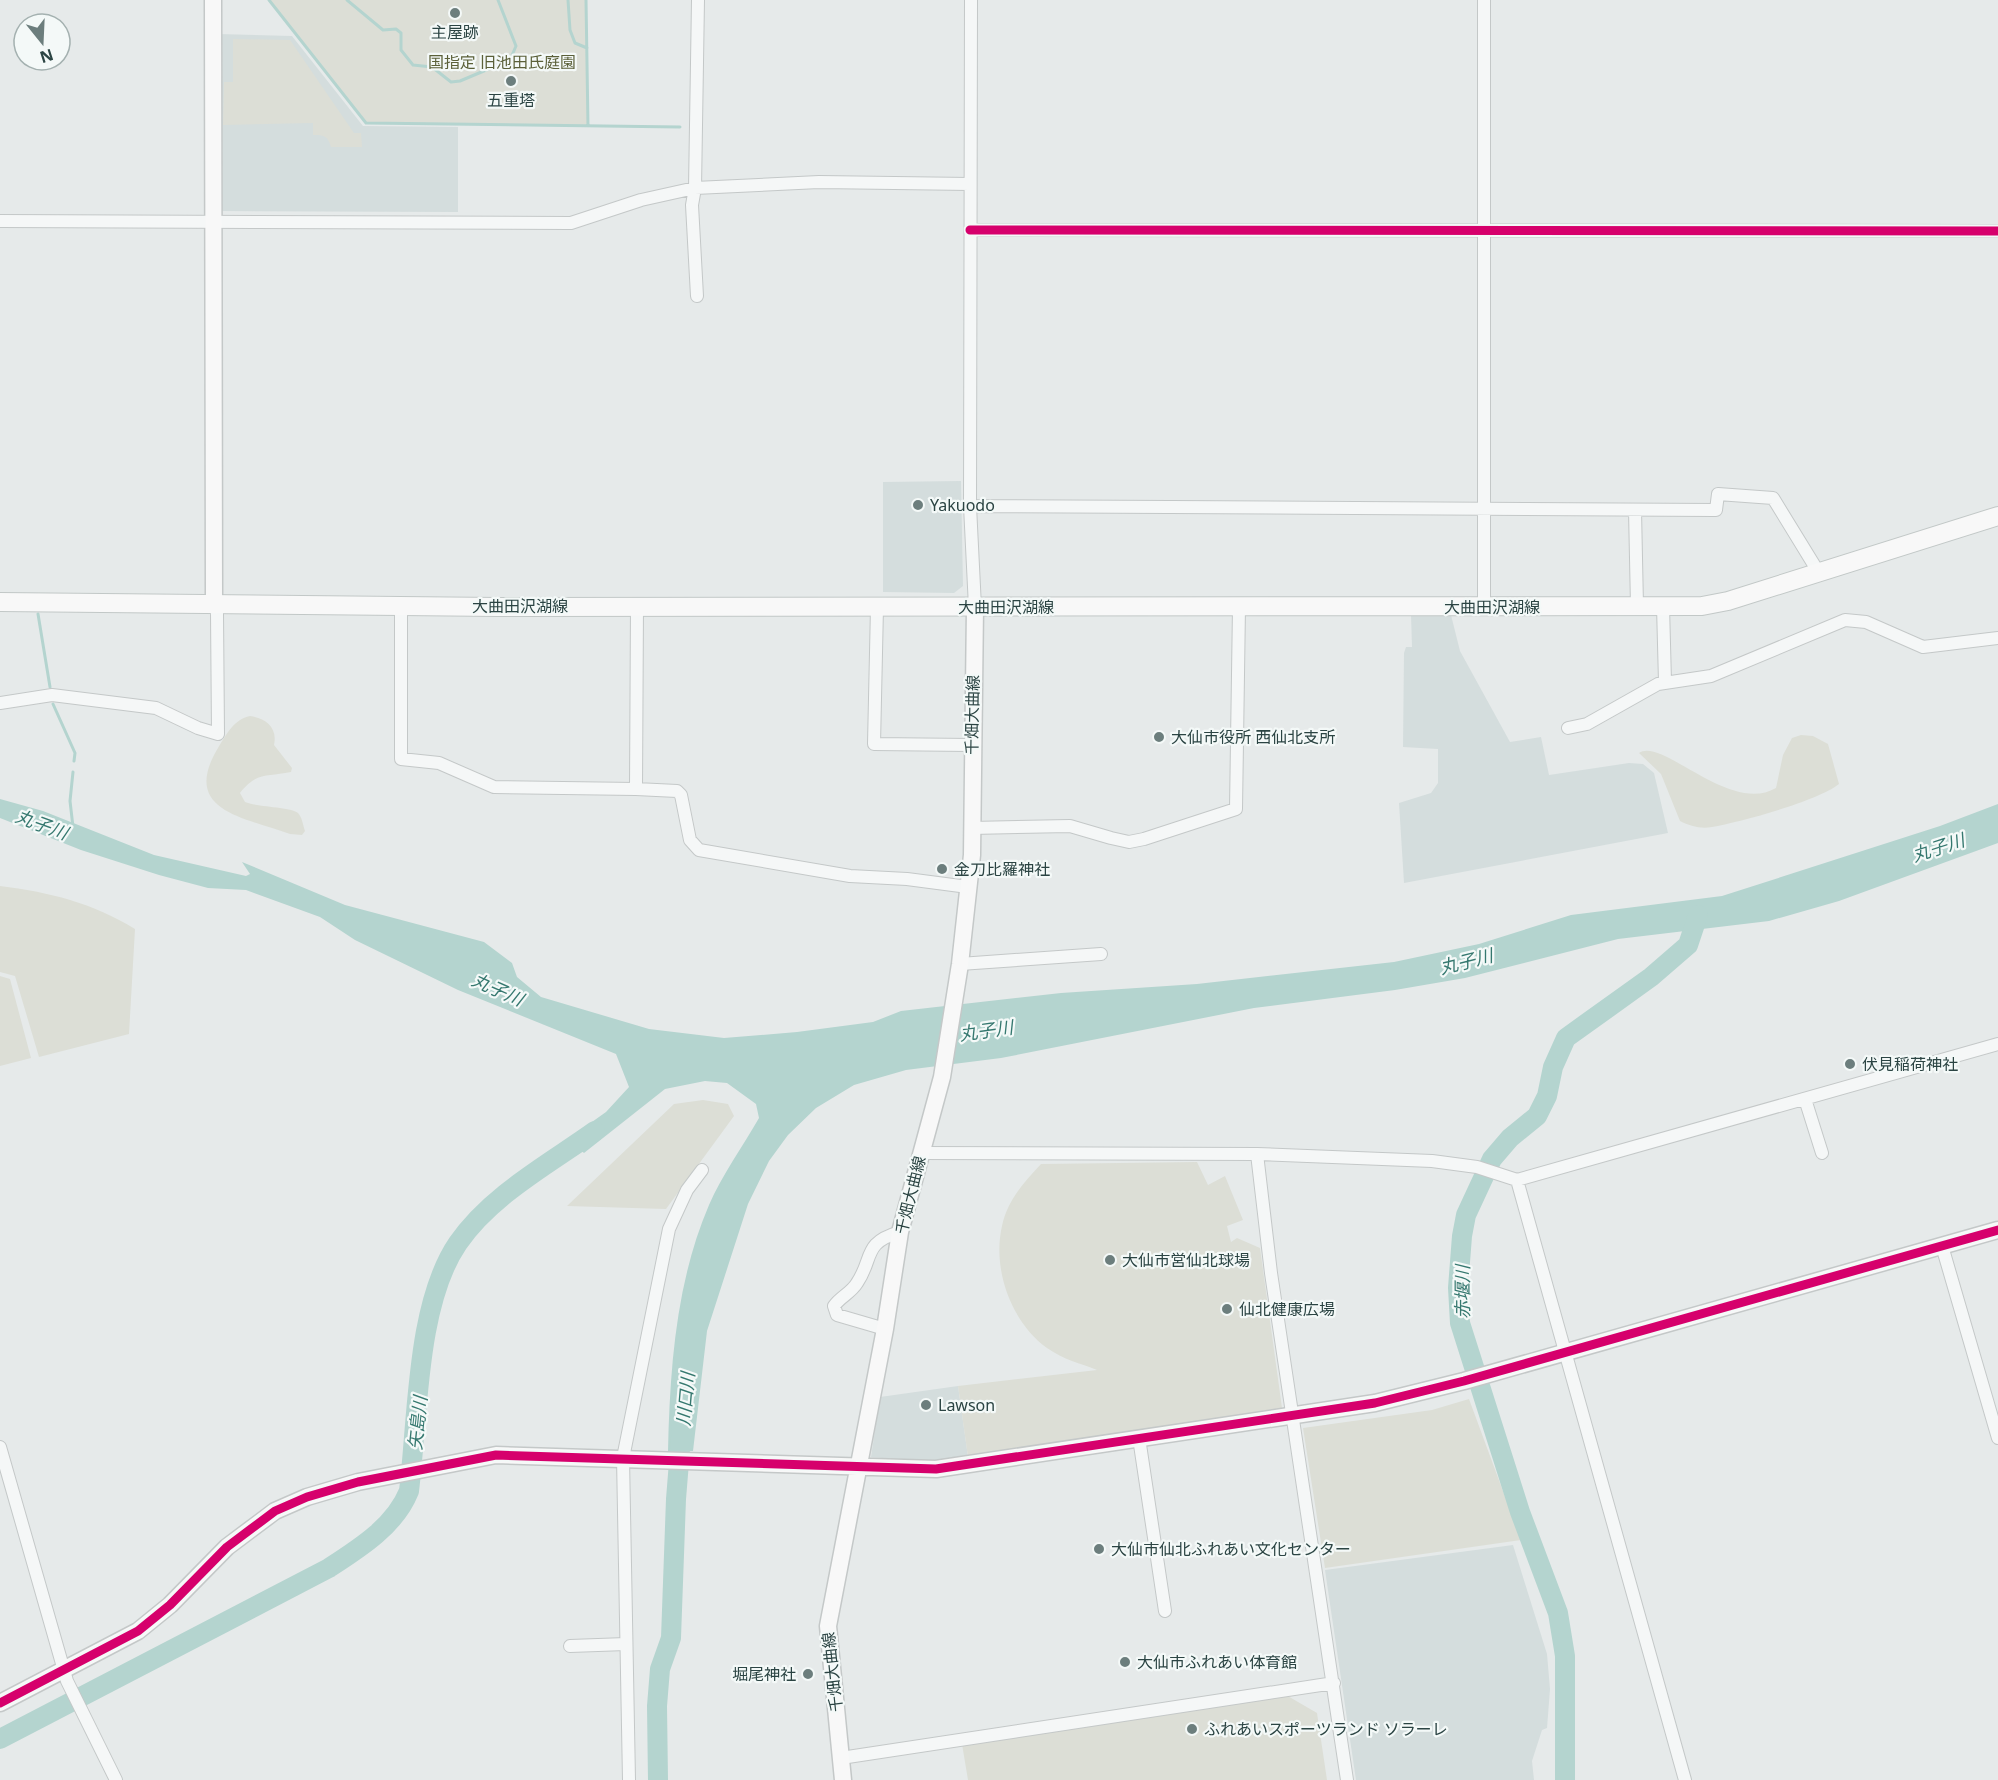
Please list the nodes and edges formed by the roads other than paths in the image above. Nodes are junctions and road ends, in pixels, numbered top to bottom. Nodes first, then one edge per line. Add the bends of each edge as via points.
1 (213, 0) edge
2 (698, 0) edge
3 (971, 0) edge
4 (1484, 0) edge
5 (970, 184) junction
6 (695, 188) junction
7 (0, 221) edge
8 (215, 221) junction
9 (970, 230) junction
10 (1998, 231) edge
11 (1483, 232) junction
12 (697, 296) dead end
13 (970, 506) junction
14 (1484, 509) junction
15 (1635, 510) junction
16 (1998, 516) edge
17 (1819, 573) junction
18 (0, 603) edge
19 (214, 603) junction
20 (401, 605) junction
21 (637, 606) junction
22 (1637, 606) junction
23 (1663, 606) junction
24 (877, 607) junction
25 (975, 607) junction
26 (1239, 607) junction
27 (1484, 607) junction
28 (1998, 638) edge
29 (1665, 682) junction
30 (0, 703) edge
31 (1568, 728) dead end
32 (971, 745) junction
33 (636, 789) junction
34 (971, 828) junction
35 (968, 888) junction
36 (1101, 954) dead end
37 (960, 964) junction
38 (1998, 1044) edge
39 (1805, 1099) junction
40 (920, 1153) junction
41 (1822, 1153) dead end
42 (1257, 1154) junction
43 (702, 1170) dead end
44 (1517, 1180) junction
45 (1998, 1230) edge
46 (900, 1232) junction
47 (1942, 1246) junction
48 (885, 1329) junction
49 (1565, 1353) junction
50 (1294, 1414) junction
51 (1139, 1438) junction
52 (1998, 1438) edge
53 (0, 1447) edge
54 (630, 1458) junction
55 (858, 1466) junction
56 (1166, 1611) dead end
57 (626, 1644) junction
58 (570, 1646) dead end
59 (65, 1676) junction
60 (1334, 1683) junction
61 (0, 1703) edge
62 (841, 1758) junction
63 (116, 1780) edge
64 (629, 1780) edge
65 (843, 1780) edge
66 (1347, 1780) edge
67 (1685, 1780) edge

1 - 8 street
2 - 6 street
3 - 5 street
4 - 11 street
5 - 6 street via 819,182
5 - 9 street
6 - 8 street via 641,200 571,223
6 - 12 street via 692,205
7 - 8 street
8 - 19 street
9 - 11 street
9 - 13 street
10 - 11 street
11 - 14 street
13 - 14 street
13 - 25 street
14 - 15 street
14 - 27 street
15 - 17 street via 1716,510 1718,494 1773,498
15 - 22 street
16 - 17 main road, 大曲田沢湖線
17 - 23 main road, 大曲田沢湖線 via 1728,601
18 - 19 main road, 大曲田沢湖線
19 - 20 main road, 大曲田沢湖線
19 - 30 street via 218,735 156,708 52,695
20 - 21 main road, 大曲田沢湖線
20 - 33 street via 401,759 439,763 495,788
21 - 24 main road, 大曲田沢湖線
21 - 33 street
22 - 23 main road, 大曲田沢湖線
22 - 27 main road, 大曲田沢湖線
23 - 29 street
24 - 25 main road, 大曲田沢湖線
24 - 32 street via 874,744
25 - 26 main road, 大曲田沢湖線
25 - 32 street, 千畑大曲線
26 - 27 main road, 大曲田沢湖線
26 - 34 street via 1236,809 1129,842 1070,825
28 - 29 street via 1923,647 1866,622 1845,620 1711,676
29 - 31 street via 1587,724
32 - 34 street, 千畑大曲線
33 - 35 street via 677,791 690,840 699,850 850,876
34 - 35 street, 千畑大曲線
35 - 37 street, 千畑大曲線
36 - 37 street
37 - 40 street, 千畑大曲線 via 942,1077
38 - 39 street
39 - 41 street
39 - 44 street
40 - 42 street
40 - 46 street, 千畑大曲線
42 - 44 street via 1432,1161 1477,1167
42 - 50 street via 1271,1274
43 - 54 street via 687,1190 669,1229
44 - 49 street
45 - 47 street
46 - 48 street, 千畑大曲線
46 - 48 street via 876,1243 859,1281 834,1306 837,1316
47 - 49 street
47 - 52 street
48 - 55 street, 千畑大曲線
49 - 50 street via 1464,1382 1375,1402
49 - 67 street
50 - 51 street
50 - 60 street
51 - 55 street via 936,1469
51 - 56 street
53 - 59 street
54 - 55 street
54 - 57 street
54 - 59 street via 496,1455 307,1497 275,1511 226,1547 170,1605 138,1631
55 - 62 street, 千畑大曲線 via 828,1626
57 - 58 street
57 - 64 street
59 - 61 street
59 - 63 street
60 - 62 street
60 - 66 street
62 - 65 street, 千畑大曲線

